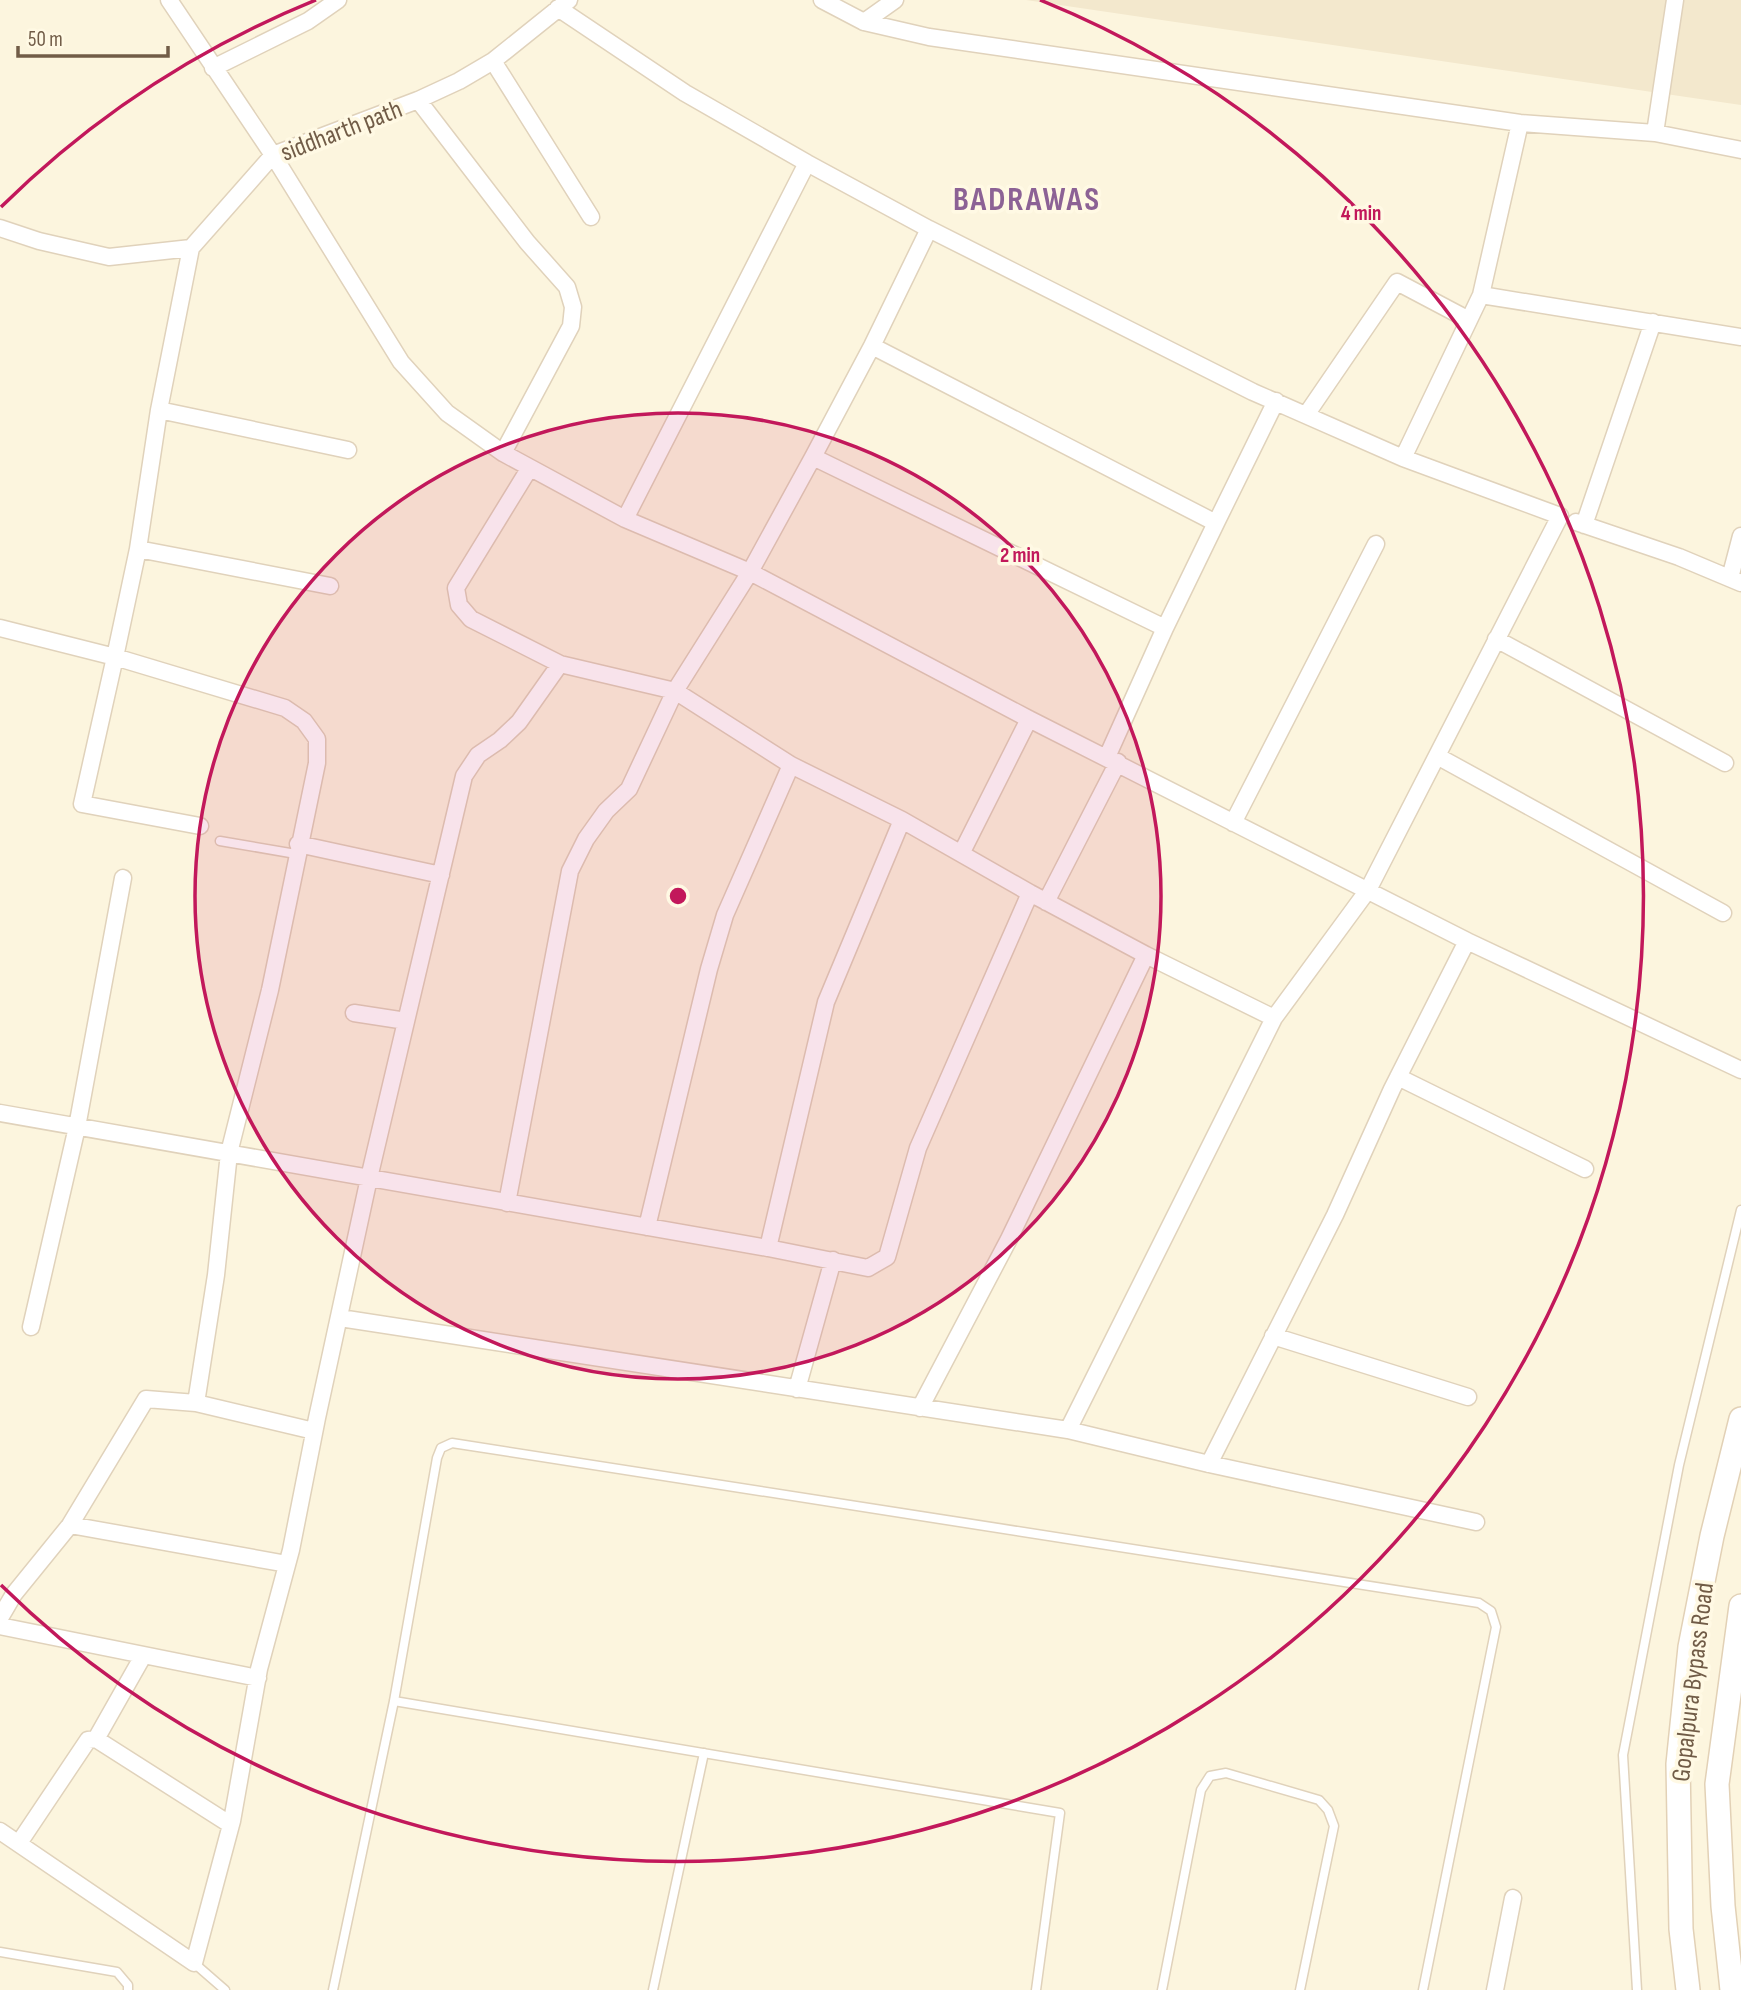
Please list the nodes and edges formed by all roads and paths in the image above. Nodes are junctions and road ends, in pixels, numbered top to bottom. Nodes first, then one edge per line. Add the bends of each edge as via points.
1 (169, 0) edge
2 (338, 0) edge
3 (822, 0) edge
4 (895, 0) edge
5 (1675, 0) edge
6 (564, 4) edge
7 (864, 22) junction
8 (494, 61) junction
9 (213, 68) junction
10 (418, 100) junction
11 (1520, 122) junction
12 (1654, 133) junction
13 (1741, 150) edge
14 (272, 155) junction
15 (807, 163) junction
16 (592, 217) dead end
17 (0, 228) edge
18 (929, 229) junction
19 (191, 248) junction
20 (1481, 295) junction
21 (1469, 320) junction
22 (1653, 322) junction
23 (1741, 337) edge
24 (872, 346) junction
25 (1276, 401) junction
26 (159, 410) junction
27 (1306, 415) junction
28 (348, 450) dead end
29 (503, 453) junction
30 (813, 457) junction
31 (1403, 458) junction
32 (529, 469) junction
33 (1560, 516) junction
34 (625, 519) junction
35 (1216, 523) junction
36 (1584, 524) junction
37 (1740, 541) edge
38 (1377, 544) dead end
39 (138, 549) junction
40 (750, 572) junction
41 (1736, 580) edge
42 (330, 586) dead end
43 (0, 628) edge
44 (1165, 628) junction
45 (1496, 639) junction
46 (115, 657) junction
47 (560, 664) junction
48 (675, 691) junction
49 (1029, 719) junction
50 (1437, 757) junction
51 (1112, 760) junction
52 (1726, 763) dead end
53 (790, 765) junction
54 (902, 820) junction
55 (1233, 823) junction
56 (200, 826) dead end
57 (220, 841) dead end
58 (297, 849) junction
59 (961, 852) junction
60 (441, 875) junction
61 (123, 878) dead end
62 (1368, 890) junction
63 (1030, 893) junction
64 (1046, 902) junction
65 (1723, 913) dead end
66 (1466, 941) junction
67 (1146, 955) junction
68 (354, 1013) dead end
69 (1274, 1018) junction
70 (406, 1021) junction
71 (1741, 1070) edge
72 (1398, 1077) junction
73 (0, 1113) edge
74 (77, 1127) junction
75 (229, 1153) junction
76 (1585, 1169) dead end
77 (369, 1178) junction
78 (507, 1203) junction
79 (1741, 1210) edge
80 (647, 1227) junction
81 (768, 1248) junction
82 (833, 1260) junction
83 (340, 1318) junction
84 (31, 1327) dead end
85 (1273, 1336) junction
86 (797, 1389) junction
87 (1468, 1397) dead end
88 (196, 1403) junction
89 (920, 1408) junction
90 (1741, 1419) edge
91 (1068, 1430) junction
92 (314, 1431) junction
93 (1209, 1465) junction
94 (1476, 1522) dead end
95 (70, 1525) junction
96 (287, 1564) junction
97 (0, 1586) edge
98 (15, 1594) junction
99 (1741, 1606) edge
100 (0, 1618) edge
101 (0, 1626) edge
102 (1738, 1648) edge
103 (143, 1656) junction
104 (258, 1678) junction
105 (394, 1701) junction
106 (96, 1740) junction
107 (704, 1752) junction
108 (231, 1825) junction
109 (0, 1831) edge
110 (19, 1843) junction
111 (1513, 1898) dead end
112 (0, 1952) edge
113 (194, 1963) junction
114 (1735, 1969) edge
115 (128, 1990) edge
116 (225, 1990) edge
117 (333, 1990) edge
118 (653, 1990) edge
119 (1036, 1990) edge
120 (1163, 1990) edge
121 (1300, 1990) edge
122 (1423, 1990) edge
123 (1495, 1990) edge
124 (1637, 1990) edge
125 (1688, 1990) edge
126 (1732, 1990) edge

1 - 9 street
2 - 9 street
3 - 7 street
4 - 7 street
5 - 12 street
6 - 8 street, siddharth path
6 - 15 street via 685,93
7 - 11 street via 929,37
8 - 10 street, siddharth path
8 - 16 street
9 - 14 street
10 - 14 street, siddharth path
10 - 29 street via 527,242 568,287 573,307 571,326
11 - 12 street
11 - 20 street
12 - 13 street
14 - 19 street, siddharth path
14 - 29 street via 401,362 447,413
15 - 18 street
15 - 34 street
17 - 19 street via 109,257
18 - 24 street
18 - 25 street
19 - 26 street
20 - 21 street
20 - 22 street
21 - 27 street via 1397,282
21 - 31 street
22 - 23 street
22 - 36 street
24 - 30 street
24 - 35 street
25 - 27 street
25 - 35 street
26 - 28 street
26 - 39 street
27 - 31 street
29 - 32 street
30 - 40 street
30 - 44 street
31 - 33 street
32 - 34 street
32 - 47 street via 456,588 459,605 471,619
33 - 36 street
33 - 45 street
34 - 40 street
35 - 44 street
36 - 41 street
37 - 41 street
38 - 55 street
39 - 42 street
39 - 46 street
40 - 48 street
40 - 49 street
43 - 46 street
44 - 51 street
45 - 50 street
45 - 52 street
46 - 56 street via 82,804
46 - 58 street via 285,708 304,721 317,740 317,762
47 - 48 street
47 - 60 street via 519,722 478,755 464,776
48 - 53 street
48 - 78 street via 629,789 586,839 570,872
49 - 51 street
49 - 59 street
50 - 62 street
50 - 65 street
51 - 55 street
51 - 64 street
53 - 54 street
53 - 80 street via 725,915
54 - 59 street
54 - 81 street via 826,1002
55 - 62 street
57 - 58 lane
58 - 60 street
58 - 75 street via 270,990
59 - 63 street
60 - 70 street
61 - 74 street
62 - 66 street
62 - 69 street
63 - 64 street
63 - 82 street via 918,1148 887,1257 868,1268
64 - 67 street
66 - 71 street
66 - 72 street
67 - 69 street
67 - 89 street via 1009,1238
68 - 70 street
69 - 91 street
70 - 77 street
72 - 76 street
72 - 85 street
73 - 74 street
74 - 75 street
74 - 84 street
75 - 77 street
75 - 88 street
77 - 78 street
77 - 83 street
78 - 80 street
79 - 124 lane via 1679,1465 1623,1755
80 - 81 street
81 - 82 street
82 - 86 street
83 - 86 street
83 - 92 street
85 - 87 street
85 - 93 street
86 - 89 street
88 - 92 street
88 - 95 street via 146,1399
89 - 91 street
90 - 125 street, Gopalpura Bypass Road via 1690,1647 1678,1764 1681,1929
91 - 93 street
92 - 96 street
93 - 94 street
95 - 96 street
95 - 98 street
96 - 104 street
97 - 98 street
98 - 100 street
99 - 102 street, Gopalpura Bypass Road
101 - 103 street
102 - 114 street, Gopalpura Bypass Road via 1717,1784 1723,1906
103 - 104 street
103 - 106 street
104 - 108 street
105 - 107 lane
105 - 117 lane
105 - 122 lane via 437,1458 441,1448 452,1443 1479,1603 1492,1611 1496,1627
106 - 108 street
106 - 110 street via 88,1740
107 - 118 lane
107 - 119 lane via 1060,1813
108 - 113 street
109 - 110 street
110 - 113 street
111 - 123 street
112 - 115 lane via 117,1972
113 - 116 lane
114 - 126 street, Gopalpura Bypass Road
120 - 121 lane via 1201,1790 1210,1776 1226,1773 1319,1800 1334,1826

